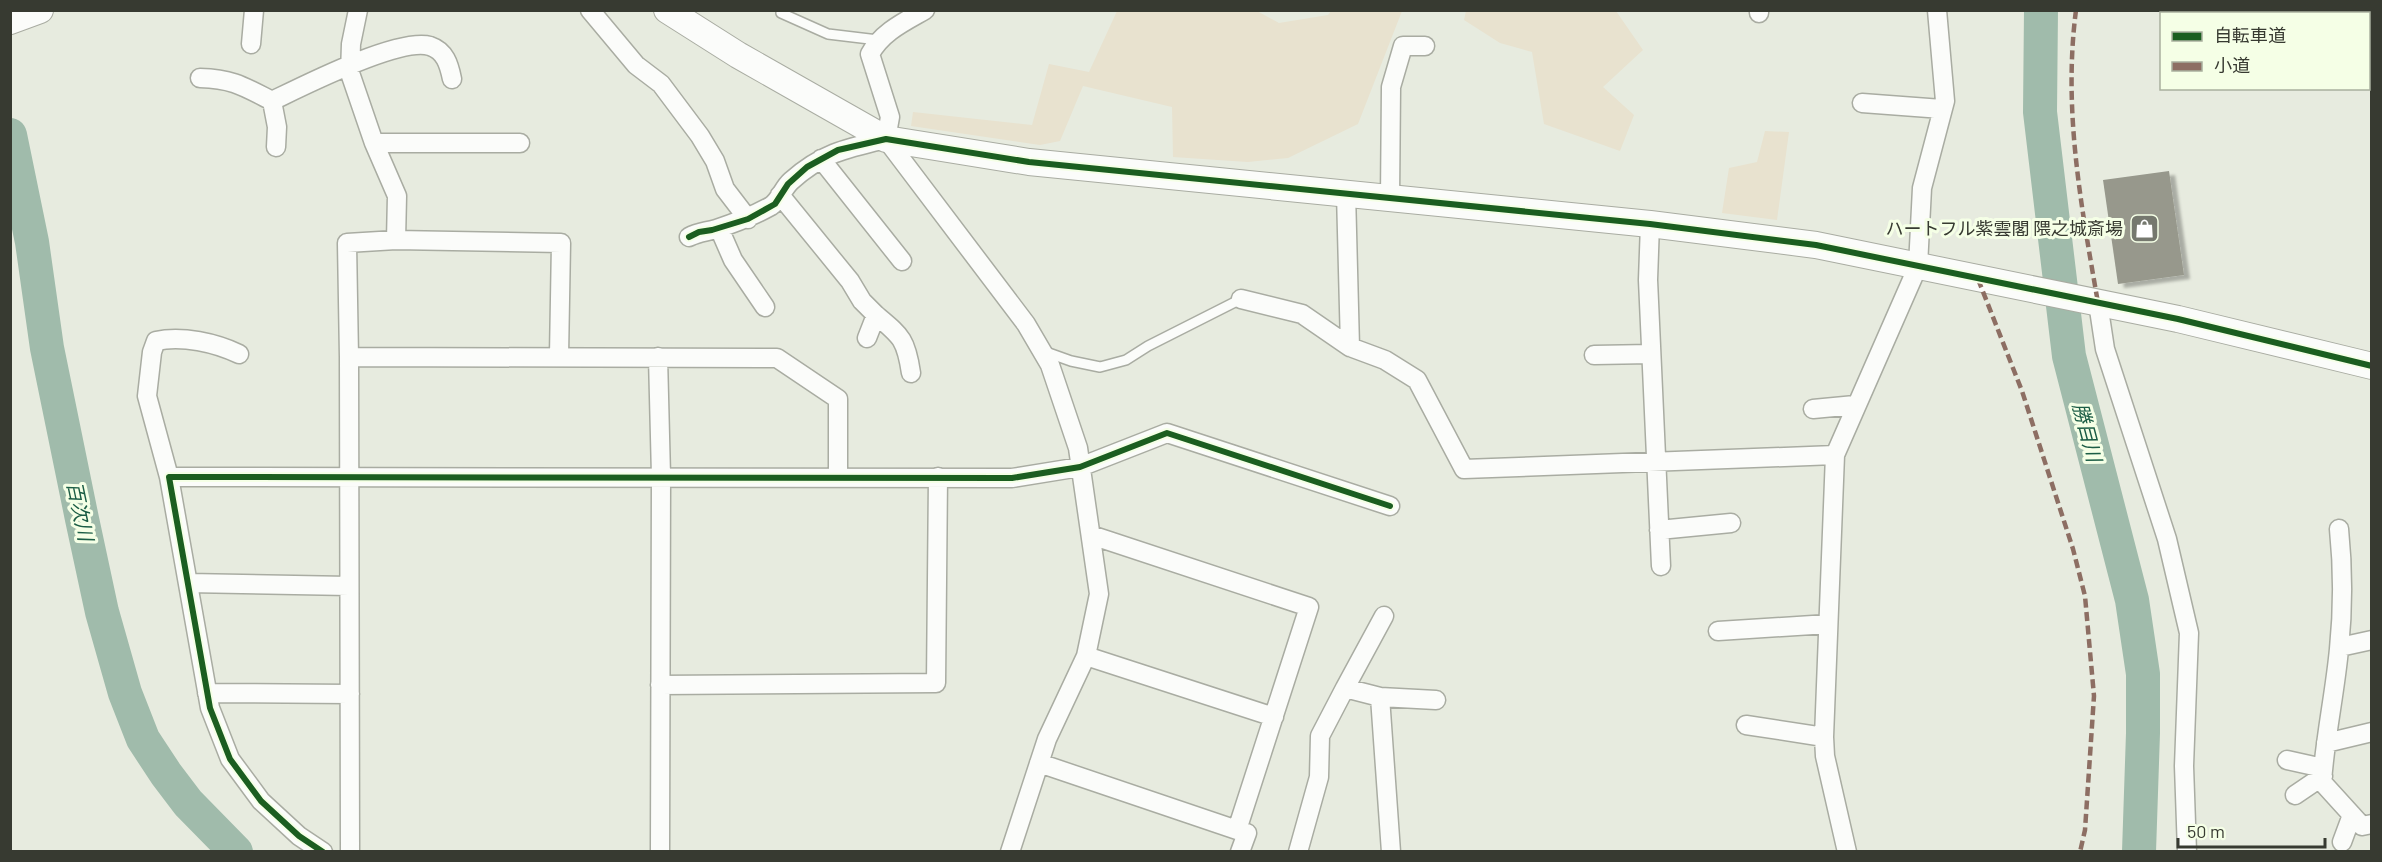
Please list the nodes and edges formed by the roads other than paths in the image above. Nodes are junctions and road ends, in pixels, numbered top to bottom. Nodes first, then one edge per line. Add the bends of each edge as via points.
1 (254, 10) edge
2 (358, 10) edge
3 (590, 10) edge
4 (667, 10) edge
5 (925, 10) edge
6 (1937, 10) edge
7 (782, 13) dead end
8 (878, 40) junction
9 (251, 44) dead end
10 (1425, 46) dead end
11 (350, 64) junction
12 (200, 78) dead end
13 (452, 79) dead end
14 (272, 101) junction
15 (1862, 103) dead end
16 (1942, 109) junction
17 (886, 139) junction
18 (374, 143) junction
19 (520, 143) dead end
20 (276, 147) dead end
21 (821, 159) junction
22 (1346, 194) junction
23 (780, 195) junction
24 (1390, 198) junction
25 (748, 219) junction
26 (1650, 224) junction
27 (719, 228) junction
28 (689, 237) dead end
29 (396, 240) junction
30 (902, 261) dead end
31 (1918, 266) junction
32 (1241, 299) joint
33 (2091, 302) junction
34 (765, 307) dead end
35 (876, 315) junction
36 (867, 338) dead end
37 (1350, 347) junction
38 (1041, 350) junction
39 (239, 354) dead end
40 (1651, 354) junction
41 (1594, 355) dead end
42 (559, 356) junction
43 (349, 357) junction
44 (658, 357) junction
45 (2372, 366) edge
46 (911, 373) dead end
47 (1856, 405) junction
48 (1813, 409) dead end
49 (1835, 455) junction
50 (1656, 462) junction
51 (1080, 467) junction
52 (349, 476) junction
53 (661, 476) junction
54 (169, 477) junction
55 (838, 477) junction
56 (938, 477) junction
57 (1390, 507) dead end
58 (1731, 523) dead end
59 (2339, 529) dead end
60 (1659, 530) junction
61 (1091, 535) junction
62 (1661, 566) dead end
63 (188, 583) junction
64 (349, 586) junction
65 (1384, 616) dead end
66 (1828, 624) junction
67 (1718, 631) dead end
68 (2372, 640) edge
69 (2340, 647) junction
70 (1086, 656) junction
71 (660, 685) junction
72 (1345, 688) junction
73 (207, 693) junction
74 (350, 694) junction
75 (1380, 697) junction
76 (1436, 700) dead end
77 (1274, 717) junction
78 (1746, 725) dead end
79 (2372, 732) edge
80 (1824, 737) junction
81 (2326, 743) junction
82 (2287, 760) dead end
83 (1039, 763) junction
84 (2323, 772) junction
85 (2295, 795) dead end
86 (2352, 815) junction
87 (2372, 824) edge
88 (1237, 830) junction
89 (2342, 842) dead end
90 (323, 852) edge
91 (350, 852) edge
92 (660, 852) edge
93 (1010, 852) edge
94 (1240, 852) edge
95 (1298, 852) edge
96 (1391, 852) edge
97 (1847, 852) edge
98 (2187, 852) edge

1 - 9 street
2 - 11 street
3 - 25 street via 636,65 661,84 700,136 726,189
4 - 17 street
5 - 8 street
6 - 16 street via 1945,100
7 - 8 lane via 828,34
8 - 17 street via 870,54 890,117
10 - 24 street via 1403,46 1391,87 1398,111
11 - 13 street via 416,44 431,46 444,55
11 - 14 street
11 - 18 street
12 - 14 street via 237,83
14 - 20 street
15 - 16 street
16 - 31 street via 1922,188
17 - 21 street via 838,150
17 - 22 street via 1029,162
17 - 38 street via 1026,324
18 - 19 street
18 - 29 street via 397,196
21 - 23 street via 794,178
21 - 30 street
22 - 24 street
22 - 37 street
23 - 25 street via 774,204
23 - 35 street
24 - 26 street
25 - 27 street
26 - 31 street via 1816,245
26 - 40 street
27 - 28 street
27 - 34 street via 733,260
29 - 42 street via 561,243
29 - 43 street via 347,243
31 - 33 street
31 - 47 street
32 - 37 street via 1302,314
32 - 38 lane via 1126,360 1100,367
33 - 45 street
33 - 98 street via 2167,539 2189,633 2184,766
35 - 36 street
35 - 46 street via 901,336
37 - 50 street via 1385,360 1417,380 1464,469
38 - 51 street via 1075,437
39 - 54 street via 220,345 156,341 147,396
40 - 41 street
40 - 50 street
42 - 43 street
42 - 44 street
43 - 52 street
44 - 53 street
44 - 55 street via 777,358 838,399
47 - 48 street
47 - 49 street
49 - 50 street
49 - 66 street
50 - 60 street
51 - 56 street via 1012,478
51 - 57 street via 1167,433
51 - 61 street
52 - 53 street
52 - 54 street
52 - 64 street
53 - 55 street
53 - 71 street
54 - 63 street
55 - 56 street
56 - 71 street via 936,683
58 - 60 street
59 - 69 street
60 - 62 street
61 - 70 street via 1099,594
61 - 77 street via 1309,607
63 - 64 street
63 - 73 street
64 - 74 street
65 - 72 street
66 - 67 street
66 - 80 street
68 - 69 street
69 - 81 street
70 - 77 street
70 - 83 street
71 - 92 street
72 - 75 street
72 - 95 street via 1320,736 1319,777
73 - 74 street
73 - 90 street via 230,759 261,801
74 - 91 street
75 - 76 street
75 - 96 street
77 - 88 street
78 - 80 street
79 - 81 street
80 - 97 street
81 - 84 street
82 - 84 street
83 - 88 street
83 - 93 street
84 - 85 street
84 - 86 street via 2322,782
86 - 87 street via 2362,826
86 - 89 street
88 - 94 street via 1247,833

